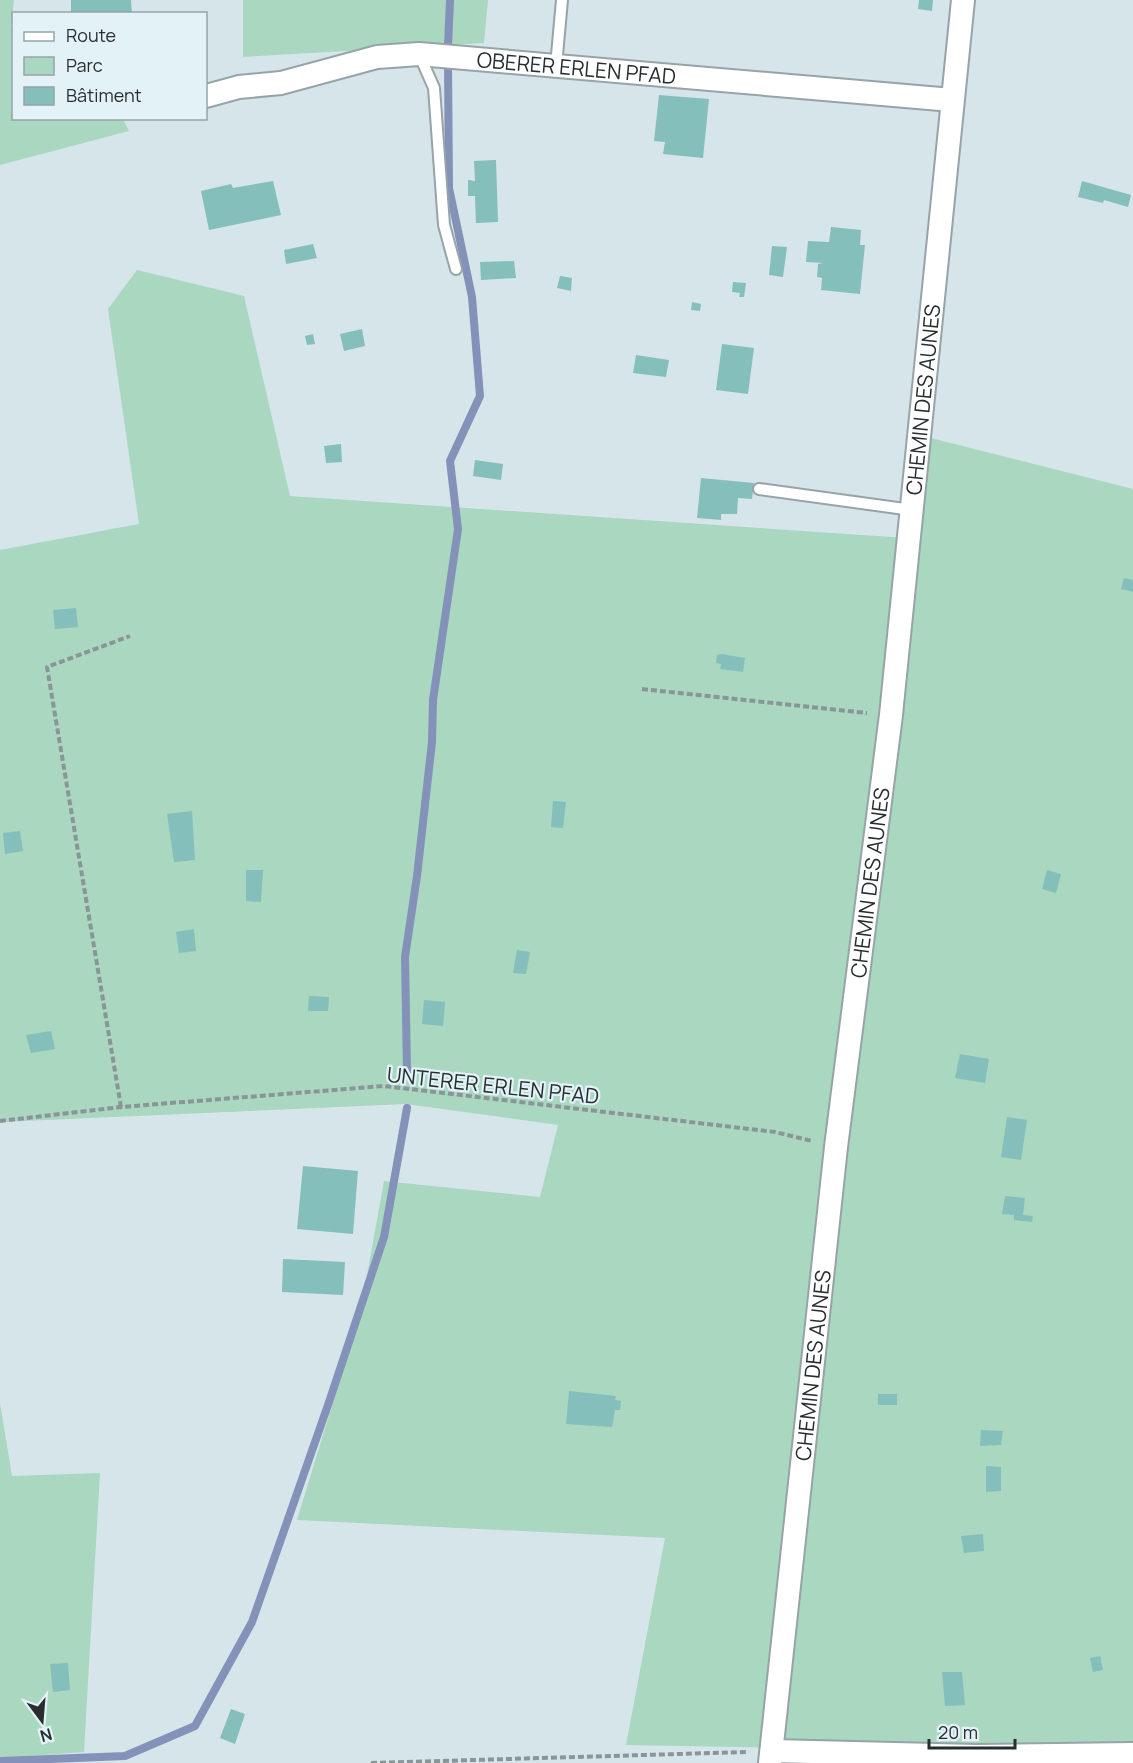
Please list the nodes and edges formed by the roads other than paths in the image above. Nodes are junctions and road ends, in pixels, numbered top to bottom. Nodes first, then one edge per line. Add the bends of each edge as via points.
1 (562, 0) edge
2 (963, 0) edge
3 (419, 54) junction
4 (556, 66) junction
5 (207, 96) edge
6 (952, 99) junction
7 (456, 269) dead end
8 (759, 489) dead end
9 (912, 510) junction
10 (1133, 1754) edge
11 (771, 1757) edge

1 - 4 lane
2 - 6 street, CHEMIN DES AUNES
3 - 4 street, OBERER ERLEN PFAD
3 - 5 street, OBERER ERLEN PFAD via 377,57 281,83 239,87
3 - 7 lane via 434,88 444,225
4 - 6 street, OBERER ERLEN PFAD
6 - 9 street, CHEMIN DES AUNES
8 - 9 lane
9 - 11 street, CHEMIN DES AUNES
10 - 11 street

